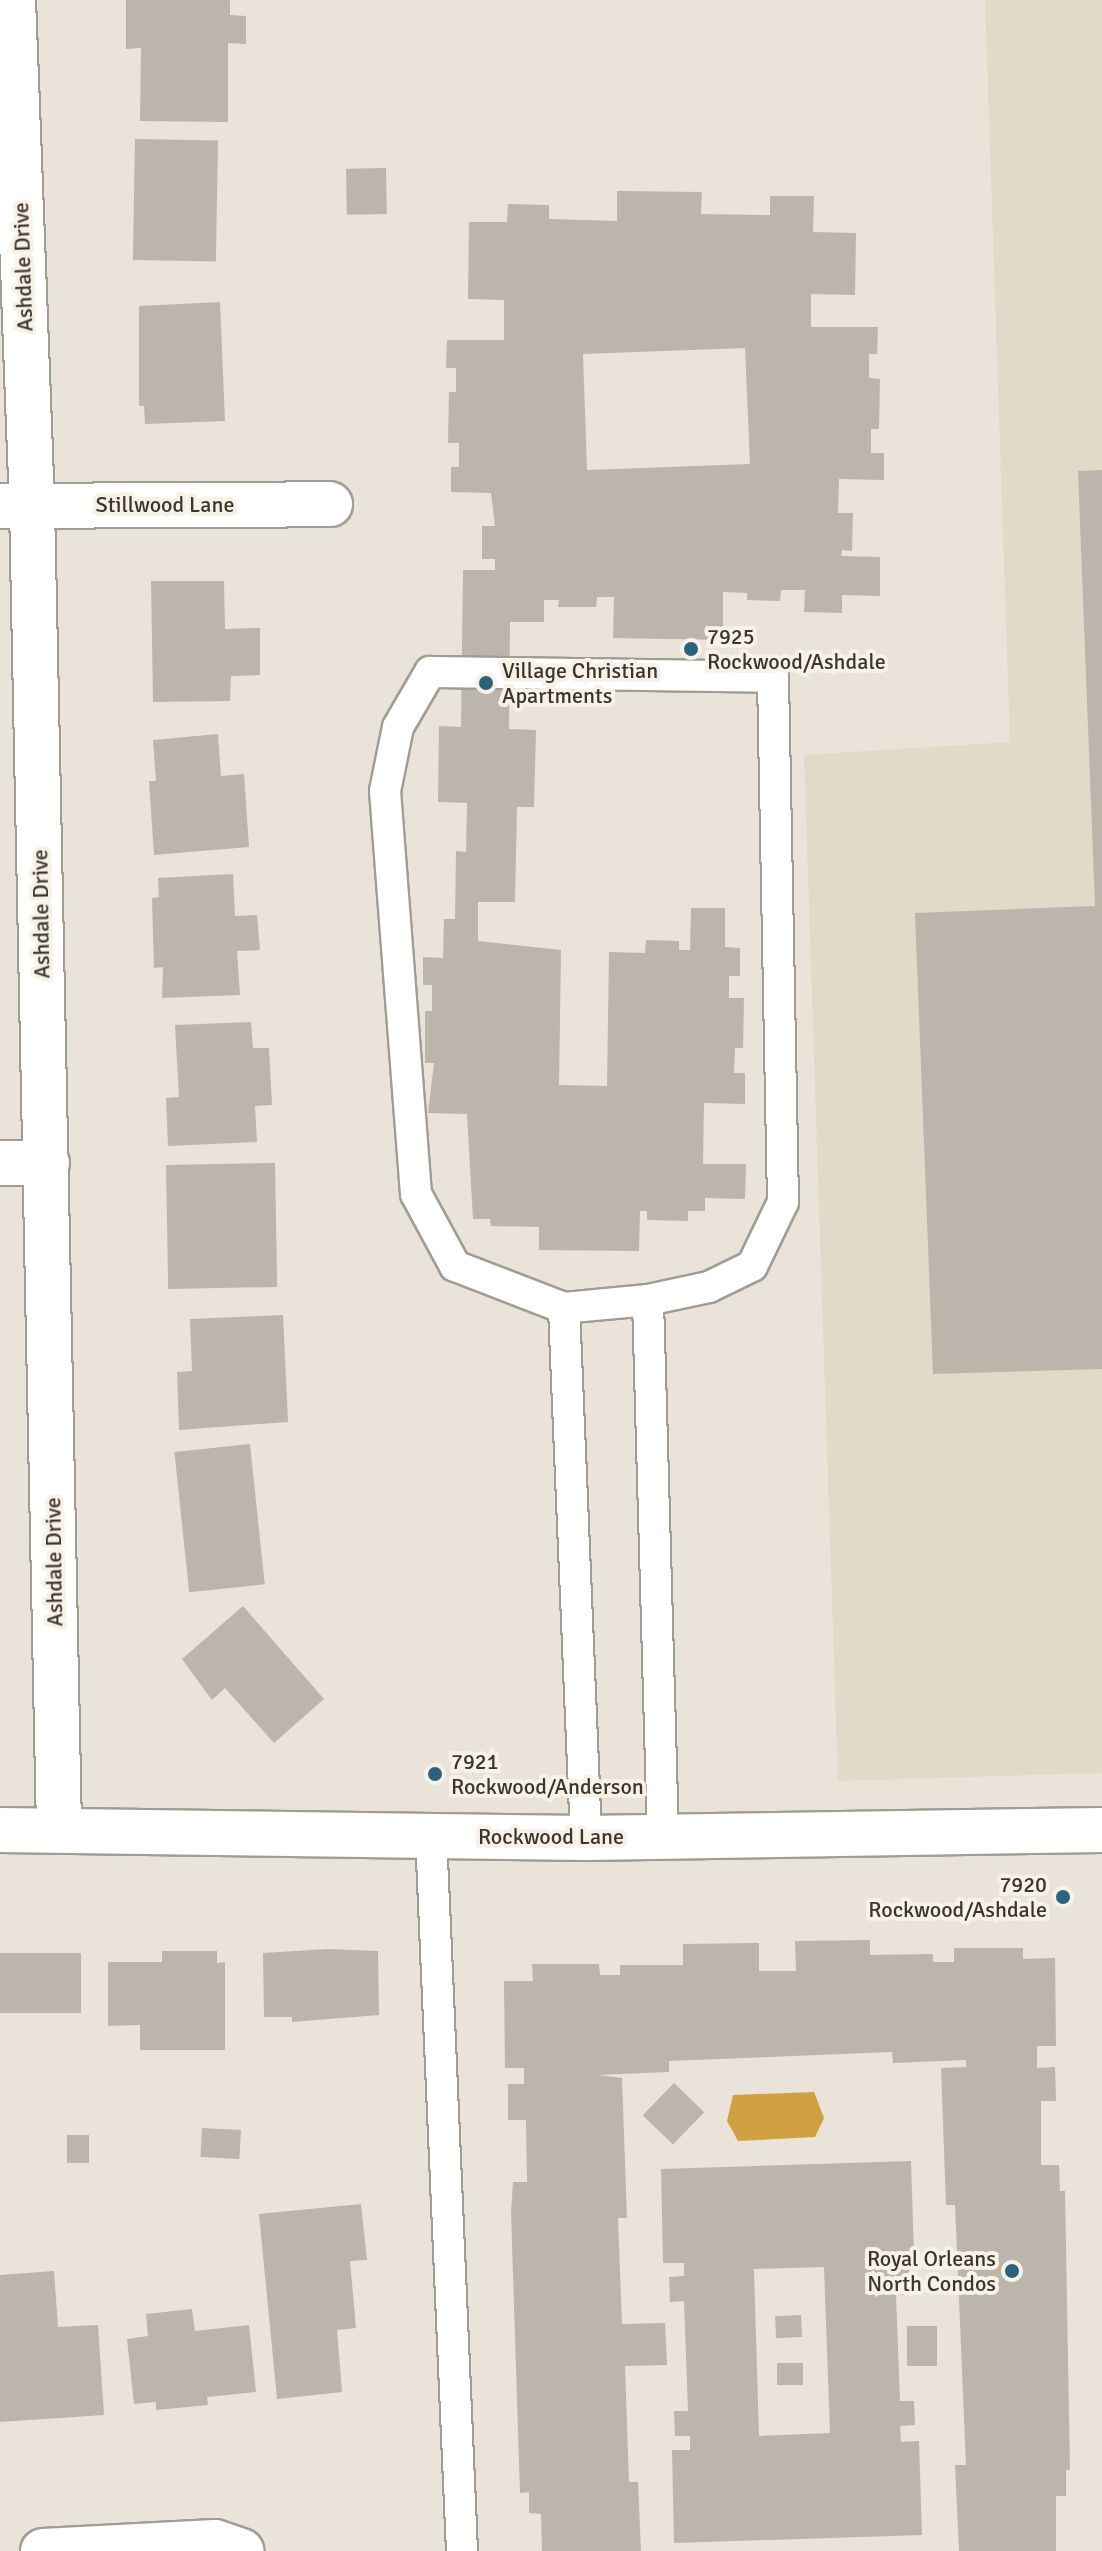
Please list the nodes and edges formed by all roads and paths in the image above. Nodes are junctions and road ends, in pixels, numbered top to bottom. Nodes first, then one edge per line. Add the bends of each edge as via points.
1 (13, 0) edge
2 (330, 504) dead end
3 (16, 506) edge
4 (0, 1163) edge
5 (47, 1163) junction
6 (648, 1300) junction
7 (564, 1308) junction
8 (59, 1829) junction
9 (0, 1830) edge
10 (1102, 1830) edge
11 (431, 1835) junction
12 (663, 1837) junction
13 (586, 1838) junction
14 (43, 2551) edge
15 (241, 2551) edge
16 (462, 2551) edge

1 - 3 street, Ashdale Drive
2 - 3 street, Stillwood Lane
3 - 5 street, Ashdale Drive
4 - 5 street
5 - 8 street, Ashdale Drive
6 - 7 lane
6 - 7 lane via 709,1287 752,1266 783,1202 773,677 430,672 398,727 385,791 416,1194 455,1266
6 - 12 lane
7 - 13 lane
8 - 9 street, Rockwood Lane
8 - 11 street, Rockwood Lane
10 - 12 street, Rockwood Lane
11 - 13 street, Rockwood Lane
11 - 16 lane
12 - 13 street, Rockwood Lane
14 - 15 street via 215,2542

